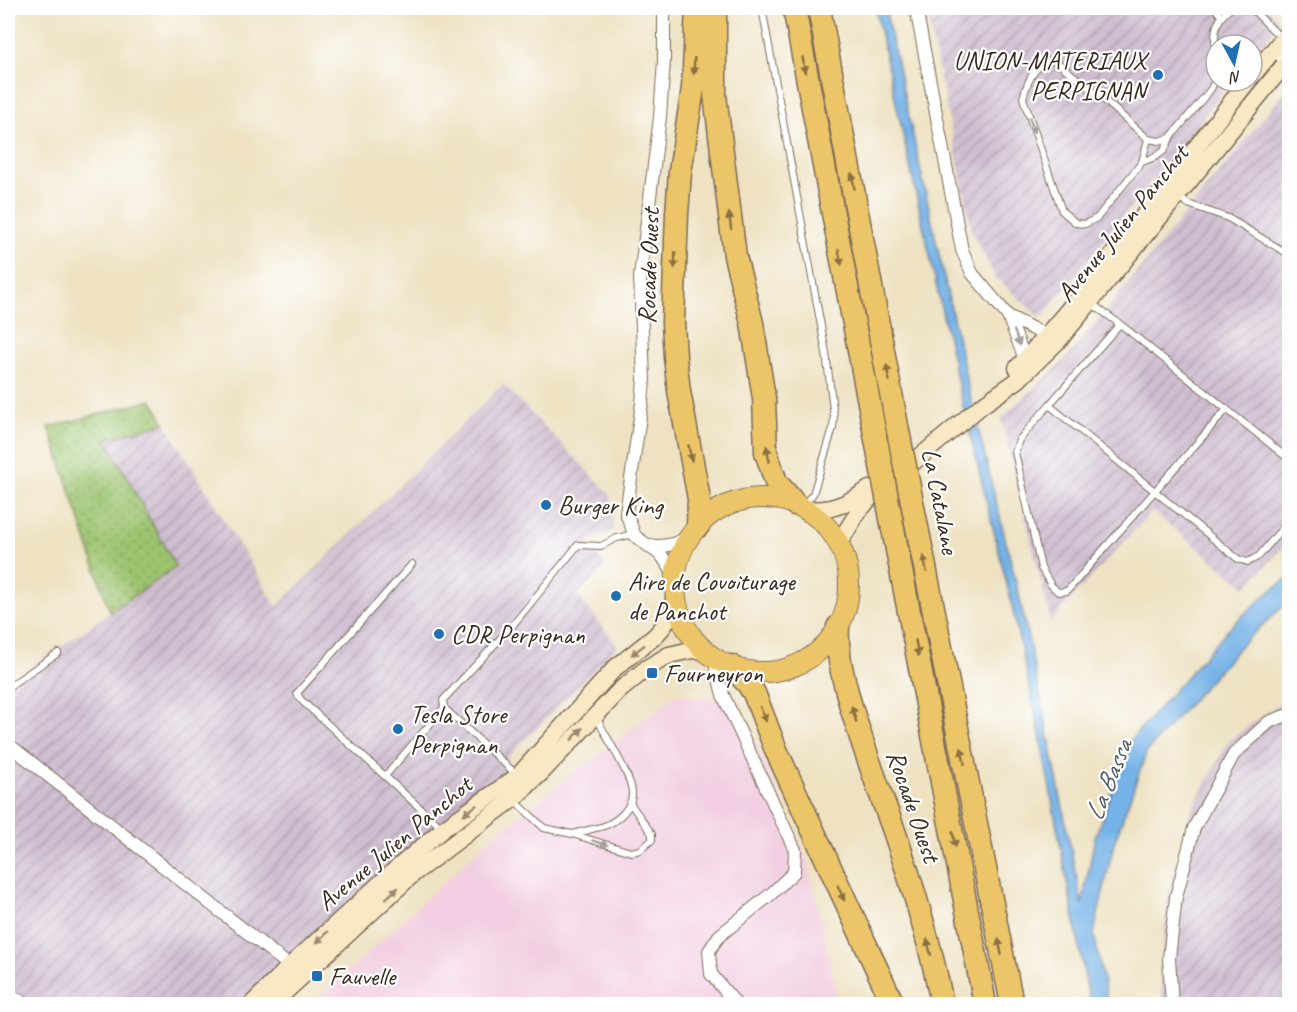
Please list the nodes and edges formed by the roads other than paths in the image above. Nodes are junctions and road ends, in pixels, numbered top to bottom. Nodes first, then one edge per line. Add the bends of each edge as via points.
1 (664, 8) edge
2 (697, 8) edge
3 (715, 8) edge
4 (762, 8) edge
5 (794, 8) edge
6 (819, 8) edge
7 (916, 8) edge
8 (1215, 8) edge
9 (1231, 8) edge
10 (1251, 8) edge
11 (1221, 16) junction
12 (1215, 33) edge
13 (1288, 40) edge
14 (1283, 60) edge
15 (1264, 64) edge
16 (1208, 93) edge
17 (1239, 93) edge
18 (1220, 131) dead end
19 (1170, 138) junction
20 (1148, 139) junction
21 (1207, 158) junction
22 (1187, 161) junction
23 (1142, 162) junction
24 (1175, 194) junction
25 (1153, 205) junction
26 (1117, 250) junction
27 (1290, 255) edge
28 (1089, 301) junction
29 (1008, 316) junction
30 (1120, 324) junction
31 (1053, 337) junction
32 (1040, 352) junction
33 (1025, 359) junction
34 (1018, 380) junction
35 (1048, 405) junction
36 (981, 406) junction
37 (1227, 409) junction
38 (953, 429) junction
39 (1290, 460) edge
40 (1155, 491) junction
41 (801, 507) junction
42 (1290, 519) edge
43 (694, 531) junction
44 (633, 534) junction
45 (839, 543) junction
46 (643, 544) junction
47 (412, 564) dead end
48 (676, 580) junction
49 (838, 627) junction
50 (58, 653) dead end
51 (717, 665) junction
52 (8, 687) edge
53 (589, 696) junction
54 (444, 708) junction
55 (1290, 714) edge
56 (596, 715) junction
57 (553, 738) junction
58 (8, 744) edge
59 (385, 776) junction
60 (518, 776) junction
61 (513, 799) junction
62 (630, 803) junction
63 (482, 824) junction
64 (572, 834) junction
65 (449, 835) junction
66 (296, 971) junction
67 (8, 995) edge
68 (27, 1005) edge
69 (252, 1005) edge
70 (272, 1005) edge
71 (736, 1005) edge
72 (892, 1005) edge
73 (942, 1005) edge
74 (985, 1005) edge
75 (1012, 1005) edge
76 (1172, 1005) edge

1 - 44 street via 660,117 640,277 644,381 626,513
2 -> 43 highway, Rocade Ouest via 693,88 676,214 674,322 679,391 699,499
41 -> 3 highway via 776,482 766,452 762,386 752,323 735,256 716,106
4 - 41 lane via 826,353 834,417 813,494
5 -> 74 highway, La Catalane, bridge
75 -> 6 highway, La Catalane, bridge
7 - 29 street via 963,250 972,273
8 - 11 lane
9 - 11 lane
10 - 13 lane
11 - 12 lane
13 - 14 lane
13 - 15 main road
14 - 21 main road, Avenue Julien Panchot
16 - 19 lane
17 - 22 main road, Avenue Julien Panchot
18 - 21 lane
19 - 20 lane
19 - 23 lane via 1164,150
20 - 23 lane
20 -> 23 lane via 1054,60 1041,65 1027,83 1023,98 1062,211 1076,224 1096,218
21 - 24 main road, Avenue Julien Panchot
22 - 24 lane
22 - 25 main road, Avenue Julien Panchot
24 - 25 lane
24 - 27 lane via 1188,204 1228,218
24 - 28 main road, Avenue Julien Panchot
25 - 26 main road, Avenue Julien Panchot
26 - 28 lane
26 - 31 main road, Avenue Julien Panchot
28 - 30 lane
28 - 31 main road, Avenue Julien Panchot
29 - 31 street
29 -> 33 street
30 - 35 lane
30 - 37 lane
31 - 32 lane
31 - 32 lane
31 - 33 main road, Avenue Julien Panchot
31 - 34 main road, Avenue Julien Panchot
32 - 33 lane
32 - 34 lane
33 - 36 main road, Avenue Julien Panchot
34 - 36 main road, Avenue Julien Panchot
35 - 40 lane
35 - 40 lane via 1019,440 1015,452 1041,568 1058,592 1067,591
36 - 38 main road, Avenue Julien Panchot
37 - 39 lane
37 - 40 lane
38 - 41 main road, Avenue Julien Panchot via 853,500 822,511
38 - 45 main road, Avenue Julien Panchot via 869,499
40 - 42 lane via 1238,559 1248,562 1259,556
41 - 43 main road via 767,497 744,500 720,508
41 - 45 main road via 825,524
43 - 46 street via 672,546
43 - 48 main road via 679,563
44 - 46 street
44 - 54 lane via 617,538 601,550 578,545 512,626 443,700
45 - 49 main road via 847,565 848,586 846,607
46 - 48 street via 662,556
47 - 59 lane via 297,693
48 - 51 main road via 680,614 686,627
48 -> 53 main road, Avenue Julien Panchot via 672,612 663,627
49 - 51 main road via 822,647 800,663 783,669 748,671
73 -> 49 highway, Rocade Ouest via 923,920 846,690 838,657
50 - 52 lane
51 - 56 main road, Avenue Julien Panchot via 691,650 669,656 647,668
51 - 71 street via 731,713 795,850 794,872 719,936 709,951 711,974
51 -> 72 highway via 748,684 754,693
53 - 56 lane
53 - 57 main road, Avenue Julien Panchot
54 - 59 lane
54 - 60 lane
55 - 76 street via 1269,722 1234,754 1194,828 1176,897 1169,958
61 -> 56 main road, Avenue Julien Panchot
56 - 62 lane via 627,775 632,792
57 - 60 main road, Avenue Julien Panchot
57 - 61 lane via 553,754 517,784
58 - 66 street
59 - 65 lane
60 - 63 lane via 507,798 484,816
60 -> 65 main road, Avenue Julien Panchot
61 - 63 main road, Avenue Julien Panchot
61 - 64 lane via 544,828
62 - 64 lane via 605,826
64 -> 62 lane via 631,852 640,850 652,840 652,834
63 - 65 main road, Avenue Julien Panchot
65 - 66 main road, Avenue Julien Panchot via 414,873
66 - 69 main road, Avenue Julien Panchot
66 - 70 main road, Avenue Julien Panchot
67 - 68 street

